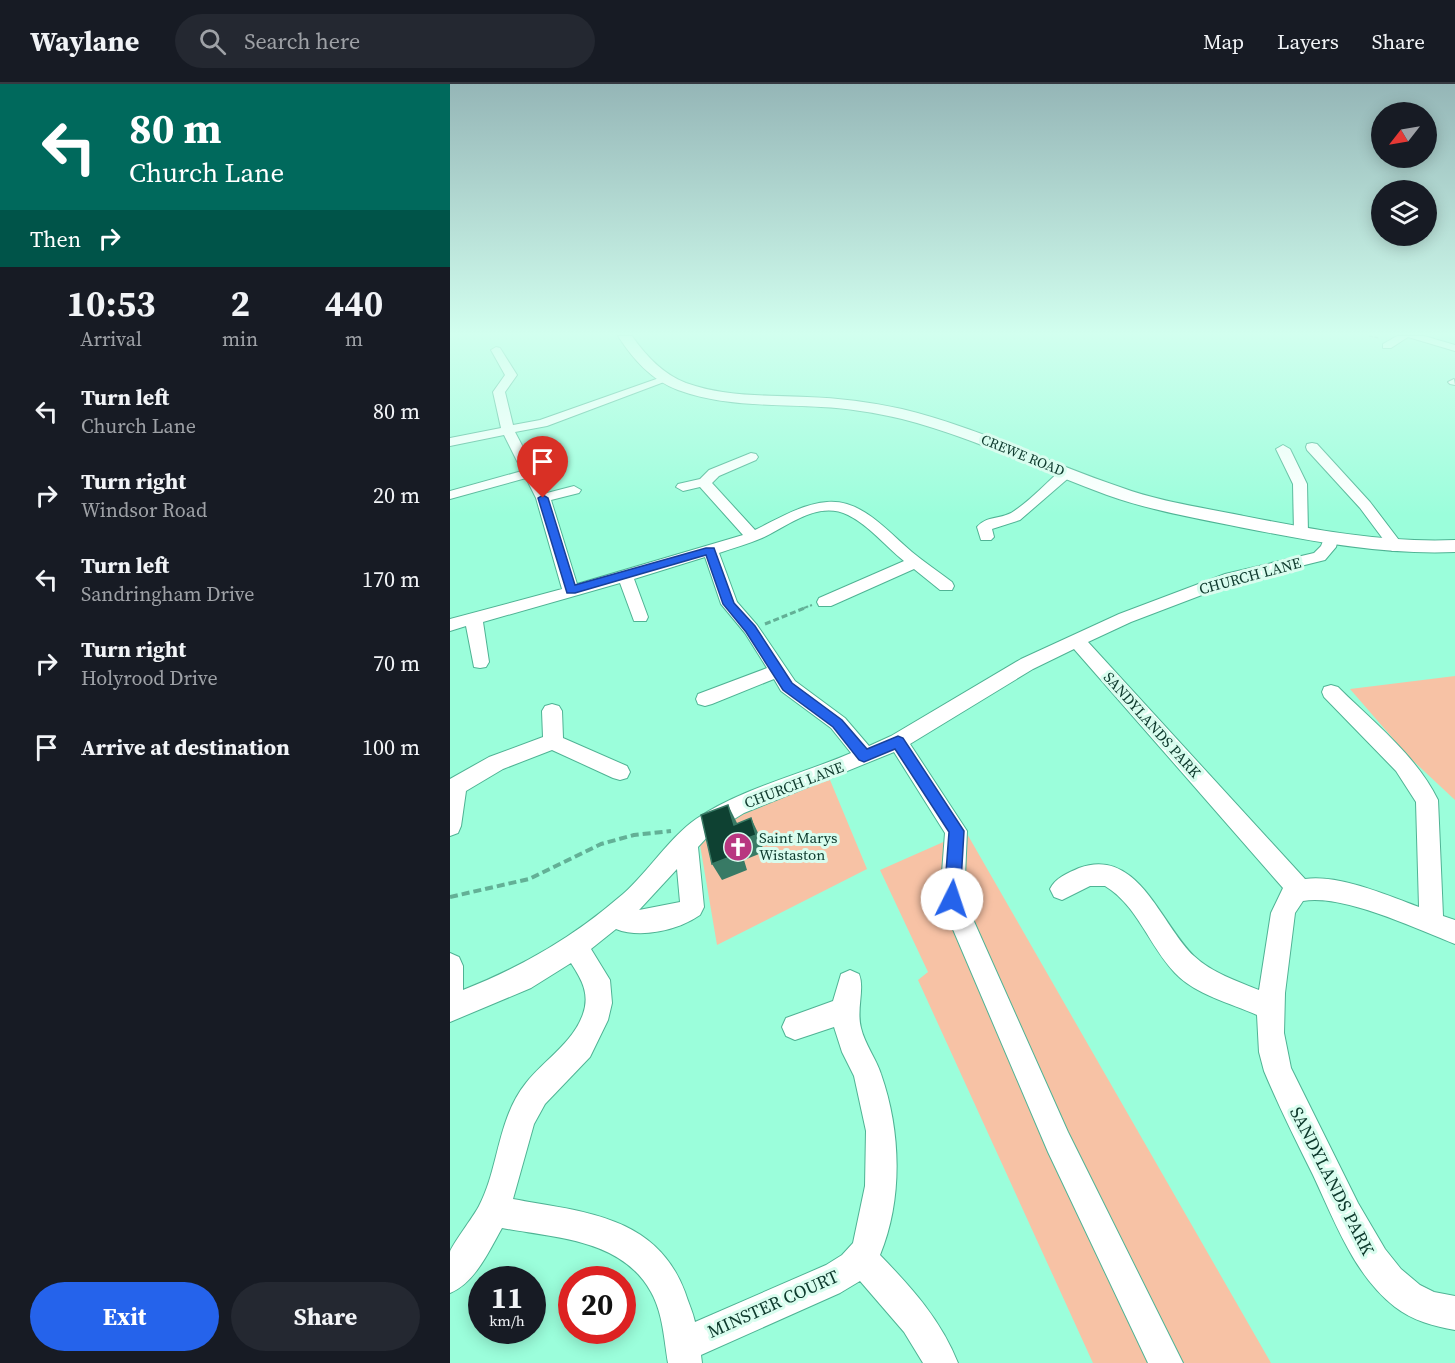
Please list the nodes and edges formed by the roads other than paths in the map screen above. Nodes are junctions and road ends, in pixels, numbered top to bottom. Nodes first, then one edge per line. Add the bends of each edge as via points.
1 (500, 396) edge
2 (620, 396) edge
3 (715, 396) edge
4 (508, 431) junction
5 (450, 442) edge
6 (1312, 447) dead end
7 (1283, 449) dead end
8 (751, 457) dead end
9 (1067, 472) junction
10 (530, 473) junction
11 (705, 482) junction
12 (683, 487) dead end
13 (574, 490) dead end
14 (450, 495) edge
15 (543, 498) junction
16 (1301, 526) junction
17 (752, 536) junction
18 (986, 537) dead end
19 (1330, 539) junction
20 (1455, 546) edge
21 (1397, 548) junction
22 (710, 550) junction
23 (915, 562) junction
24 (625, 575) junction
25 (946, 586) dead end
26 (571, 590) junction
27 (825, 602) road end
28 (474, 618) junction
29 (640, 618) dead end
30 (450, 626) edge
31 (1076, 640) junction
32 (480, 663) dead end
33 (777, 670) junction
34 (1331, 692) dead end
35 (705, 699) dead end
36 (552, 711) dead end
37 (898, 742) junction
38 (562, 746) junction
39 (864, 756) junction
40 (620, 772) dead end
41 (453, 786) edge
42 (450, 826) edge
43 (694, 834) junction
44 (1062, 889) dead end
45 (1300, 890) junction
46 (615, 917) junction
47 (1431, 923) junction
48 (1455, 932) edge
49 (575, 947) junction
50 (450, 966) edge
51 (1271, 1008) junction
52 (451, 1009) edge
53 (795, 1027) dead end
54 (494, 1211) junction
55 (861, 1259) junction
56 (450, 1277) edge
57 (1454, 1317) edge
58 (684, 1354) edge
59 (940, 1363) edge
60 (1166, 1363) edge

1 - 4 street
2 - 4 street via 550,421
3 - 9 main road, CREWE ROAD via 841,403 909,416 970,434
4 - 5 street
4 - 10 street
6 - 21 street
7 - 16 street via 1300,484
8 - 11 street via 714,473
9 - 16 main road, CREWE ROAD via 1148,501
9 - 18 street via 1015,517 984,527
10 - 14 street
10 - 15 street
11 - 12 street
11 - 17 street via 709,492
13 - 15 street
15 - 26 street
16 - 19 main road, CREWE ROAD
17 - 22 street
17 - 23 street via 806,510 834,506 867,521
19 - 21 main road, CREWE ROAD
19 - 31 street, CHURCH LANE via 1319,557 1221,581
20 - 21 main road, CREWE ROAD
22 - 24 street
22 - 33 street via 729,604 751,629
23 - 25 street
23 - 27 street
24 - 26 street
24 - 29 street
26 - 28 street
28 - 30 street
28 - 32 street
31 - 37 street, CHURCH LANE via 1006,675
31 - 45 street, SANDYLANDS PARK
33 - 35 street
33 - 39 street via 796,694 838,723
34 - 47 street via 1403,765 1427,800
36 - 38 street
37 - 39 street, CHURCH LANE
37 - 60 street via 956,831 952,899 1058,1142
38 - 40 street
38 - 41 street via 496,763
39 - 43 street, CHURCH LANE via 736,807
41 - 42 street
43 - 46 street, CHURCH LANE
43 - 46 street via 692,907 683,913 640,922
44 - 51 street via 1092,874 1115,877 1129,889 1192,971
45 - 47 street via 1325,888
45 - 51 street, SANDYLANDS PARK via 1289,899 1283,913
46 - 49 street, CHURCH LANE
47 - 48 street
49 - 52 street, CHURCH LANE via 522,980
49 - 54 street via 597,980 599,1004 595,1020 580,1047 534,1094 521,1119
50 - 52 street
51 - 57 street, SANDYLANDS PARK via 1270,1041 1278,1071 1365,1248 1386,1276 1408,1295
53 - 55 street via 847,997 854,1051 871,1084 884,1142 878,1200
54 - 56 street
54 - 58 street via 611,1234 633,1245 651,1260 666,1285 676,1310
55 - 58 street, MINSTER COURT via 848,1270
55 - 59 street via 909,1311 933,1345

